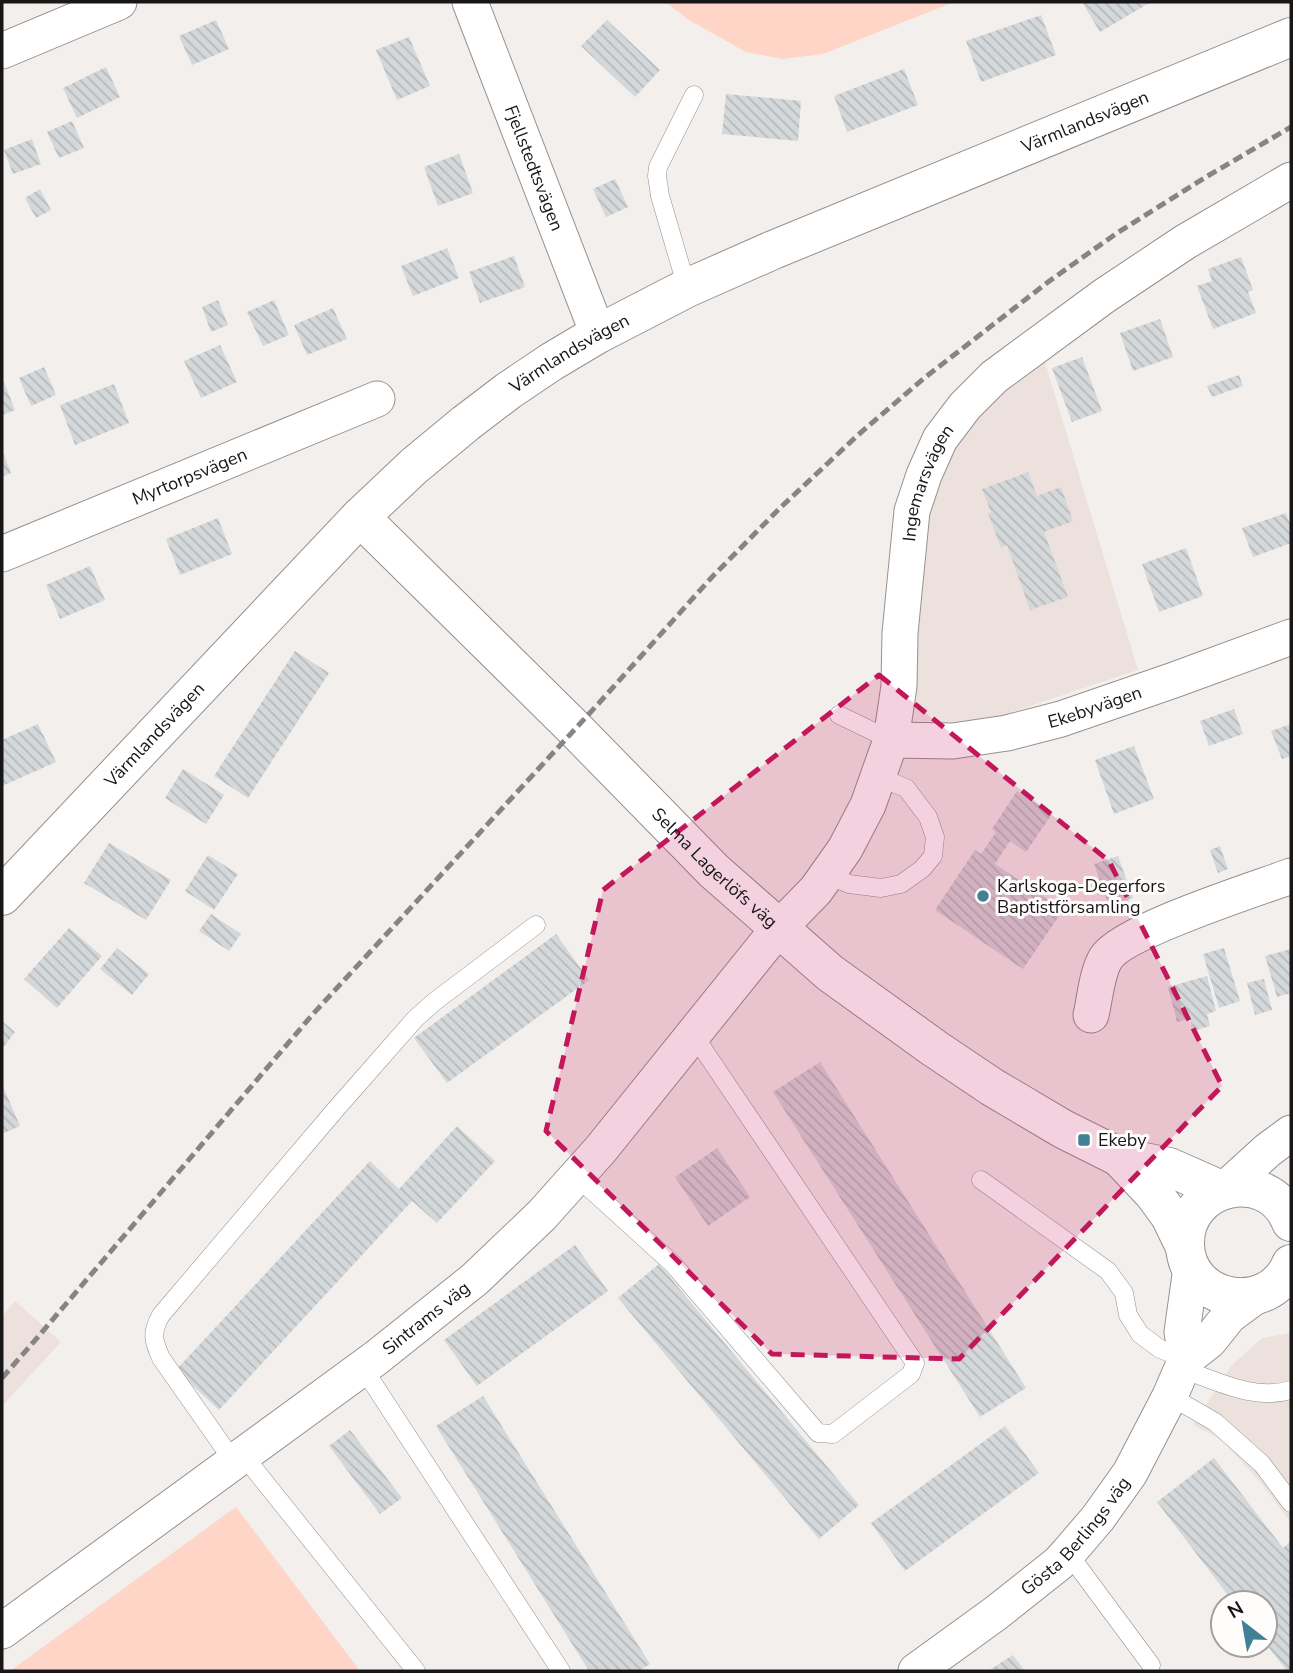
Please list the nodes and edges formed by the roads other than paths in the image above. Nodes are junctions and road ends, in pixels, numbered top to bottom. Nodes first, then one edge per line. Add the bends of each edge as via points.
1 (119, 2) edge
2 (470, 2) edge
3 (1291, 37) edge
4 (2, 51) edge
5 (694, 95) dead end
6 (1291, 180) edge
7 (687, 288) junction
8 (598, 334) junction
9 (377, 400) dead end
10 (360, 517) junction
11 (2, 554) edge
12 (1291, 637) edge
13 (839, 715) dead end
14 (891, 740) junction
15 (878, 777) junction
16 (827, 874) junction
17 (1291, 876) edge
18 (2, 896) edge
19 (536, 925) dead end
20 (778, 929) junction
21 (1091, 1014) dead end
22 (693, 1034) junction
23 (1291, 1133) edge
24 (1119, 1157) junction
25 (576, 1176) junction
26 (981, 1180) dead end
27 (1223, 1190) junction
28 (1291, 1212) edge
29 (1188, 1258) junction
30 (1278, 1283) edge
31 (363, 1368) junction
32 (1180, 1375) junction
33 (1291, 1390) edge
34 (239, 1458) junction
35 (1291, 1503) edge
36 (1068, 1553) junction
37 (2, 1631) edge
38 (1151, 1665) dead end
39 (416, 1671) edge
40 (561, 1671) edge
41 (916, 1671) edge

1 - 4 street
2 - 8 street, Fjellstedtsvägen
3 - 7 street, Värmlandsvägen
5 - 7 lane via 657,167 660,196
6 - 14 street, Ingemarsvägen via 1185,242 994,377 940,439 912,511
7 - 8 street, Värmlandsvägen
8 - 10 street, Värmlandsvägen via 466,423
9 - 11 street, Myrtorpsvägen
10 - 18 street, Värmlandsvägen
10 - 20 street, Selma Lagerlöfs väg via 714,871
12 - 14 street, Ekebyvägen via 1007,733 953,741
13 - 14 lane
14 - 15 street, Ingemarsvägen
15 - 16 street, Ingemarsvägen via 845,849
15 - 16 lane via 905,788 928,817 935,837 933,856 901,884 881,888 849,884
16 - 20 street, Ingemarsvägen
17 - 21 street via 1122,943 1101,968
19 - 34 lane via 415,1019 161,1315 153,1333 161,1358
20 - 22 street, Sintrams väg
20 - 24 street, Selma Lagerlöfs väg via 830,973 992,1087
22 - 25 street, Sintrams väg
22 - 25 lane via 915,1363 911,1374 833,1434 818,1433 673,1264
23 - 27 street
24 - 27 street, Selma Lagerlöfs väg via 1169,1167
24 - 29 street, Selma Lagerlöfs väg via 1170,1216
25 - 31 street, Sintrams väg via 475,1279
26 - 32 lane via 1108,1271 1124,1293 1128,1315 1140,1334 1160,1349
27 - 28 street via 1257,1189
27 - 29 street via 1205,1199 1192,1216 1187,1226
29 - 30 street via 1205,1285 1234,1297
29 - 32 street
30 - 32 street, Gösta Berlings väg via 1229,1316
31 - 34 street, Sintrams väg
31 - 40 lane
32 - 33 lane via 1249,1393
32 - 35 lane via 1215,1422 1262,1464
32 - 36 street, Gösta Berlings väg via 1130,1473
34 - 37 street, Sintrams väg
34 - 39 lane
36 - 38 lane
36 - 41 street, Gösta Berlings väg

